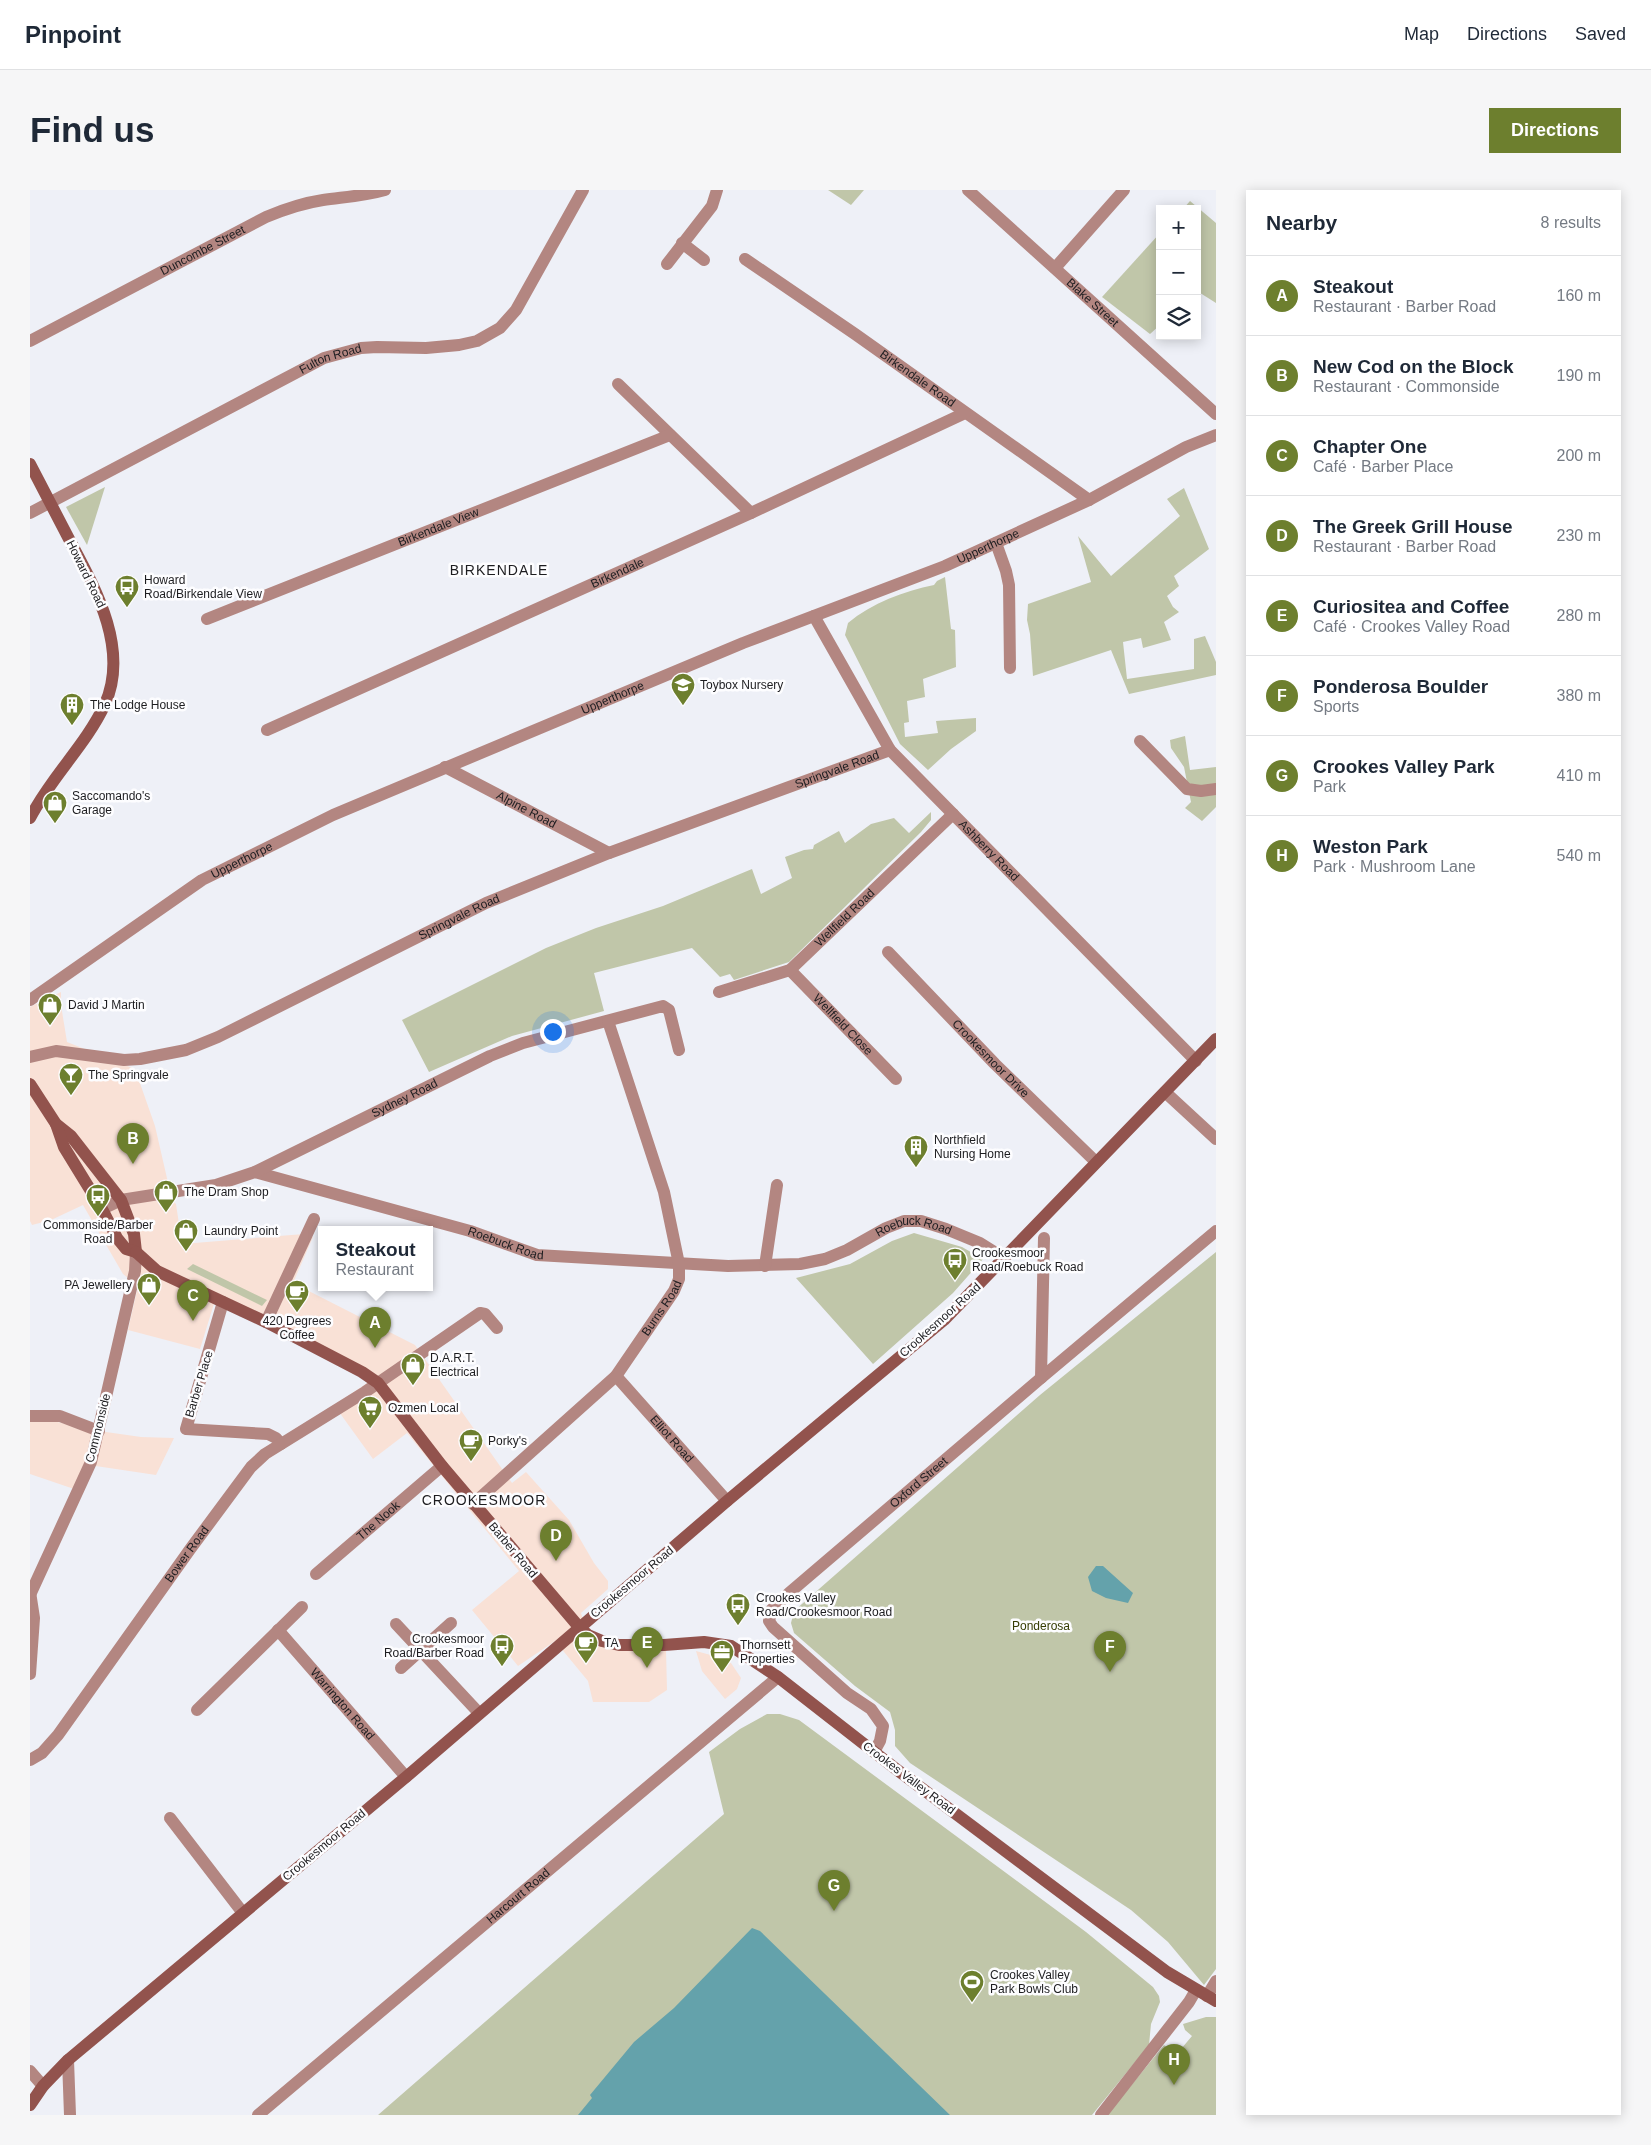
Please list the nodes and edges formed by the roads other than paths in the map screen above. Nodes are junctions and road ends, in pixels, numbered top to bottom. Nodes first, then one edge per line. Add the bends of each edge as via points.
1 (385, 190) edge
2 (583, 190) edge
3 (717, 190) edge
4 (968, 190) edge
5 (1124, 190) edge
6 (682, 243) junction
7 (745, 259) dead end
8 (704, 260) dead end
9 (666, 264) dead end
10 (1054, 268) junction
11 (30, 341) edge
12 (618, 384) dead end
13 (965, 413) junction
14 (1216, 414) edge
15 (670, 435) junction
16 (1216, 435) edge
17 (30, 464) edge
18 (1089, 500) junction
19 (50, 502) junction
20 (30, 513) edge
21 (751, 513) junction
22 (996, 543) junction
23 (814, 616) junction
24 (207, 619) dead end
25 (1010, 668) dead end
26 (267, 730) dead end
27 (1140, 741) dead end
28 (890, 750) junction
29 (446, 767) junction
30 (1216, 789) edge
31 (953, 814) junction
32 (30, 818) edge
33 (609, 854) junction
34 (888, 952) dead end
35 (790, 970) junction
36 (719, 992) dead end
37 (30, 1000) edge
38 (608, 1021) junction
39 (1216, 1039) edge
40 (679, 1050) dead end
41 (30, 1057) edge
42 (1196, 1061) junction
43 (896, 1079) dead end
44 (30, 1084) edge
45 (1165, 1092) junction
46 (56, 1124) junction
47 (1216, 1139) edge
48 (1096, 1162) junction
49 (255, 1172) junction
50 (777, 1184) dead end
51 (121, 1200) junction
52 (102, 1209) junction
53 (314, 1219) dead end
54 (1216, 1231) edge
55 (1044, 1238) dead end
56 (136, 1252) junction
57 (1004, 1258) junction
58 (679, 1264) junction
59 (765, 1266) junction
60 (223, 1302) junction
61 (266, 1322) junction
62 (497, 1328) dead end
63 (616, 1376) junction
64 (1041, 1378) junction
65 (378, 1383) junction
66 (30, 1416) edge
67 (99, 1431) junction
68 (281, 1444) junction
69 (442, 1466) junction
70 (727, 1501) junction
71 (474, 1504) junction
72 (316, 1574) dead end
73 (30, 1593) edge
74 (302, 1607) dead end
75 (451, 1623) dead end
76 (396, 1624) dead end
77 (579, 1627) junction
78 (278, 1630) junction
79 (422, 1650) junction
80 (401, 1668) dead end
81 (30, 1674) edge
82 (778, 1677) junction
83 (197, 1710) dead end
84 (480, 1713) junction
85 (874, 1752) junction
86 (30, 1760) edge
87 (406, 1777) junction
88 (170, 1818) dead end
89 (243, 1913) junction
90 (1216, 1981) edge
91 (1206, 1996) edge
92 (68, 2060) junction
93 (30, 2071) edge
94 (43, 2086) junction
95 (30, 2105) edge
96 (70, 2115) edge
97 (258, 2115) edge
98 (1101, 2115) edge

1 - 11 street, Duncombe Street via 308,203 266,217
2 - 19 street, Fulton Road via 516,310 489,335 477,341 443,348 377,347 324,358
3 - 6 street via 712,206
4 - 10 street, Blake Street
5 - 10 street
6 - 8 street
6 - 9 street
7 - 13 street, Birkendale Road
10 - 14 street, Blake Street
12 - 15 street
13 - 18 street, Birkendale Road
13 - 21 street, Birkendale
15 - 21 street
15 - 24 street, Birkendale View
16 - 18 street, Upperthorpe via 1186,447
17 - 19 street, Howard Road
18 - 22 street, Upperthorpe
19 - 20 street, Fulton Road
19 - 32 street, Howard Road via 104,608 113,660 106,702
21 - 26 street, Birkendale
22 - 23 street, Upperthorpe
22 - 25 street via 1009,585
23 - 28 street, Ashberry Road
23 - 29 street, Upperthorpe
27 - 30 street via 1188,788 1201,791
28 - 31 street, Ashberry Road
28 - 33 street, Springvale Road
29 - 33 street, Alpine Road
29 - 37 street, Upperthorpe via 333,815 202,880
31 - 35 street, Wellfield Road
31 - 42 street, Ashberry Road
33 - 41 street, Springvale Road via 486,903 186,1050 124,1060 56,1051
34 - 48 street, Crookesmoor Drive via 995,1064
35 - 36 street, Wellfield Road
35 - 43 street, Wellfield Close
38 - 40 street, Sydney Road via 666,1006
38 - 49 street, Sydney Road via 523,1043 490,1056
38 - 58 street, Burns Road via 664,1192
39 - 42 street, Crookesmoor Road
42 - 45 street, Crookesmoor Road
44 - 46 street, Commonside
45 - 47 street
45 - 48 street, Crookesmoor Road
46 - 51 street, Commonside via 71,1136
46 - 52 street, Commonside via 64,1147
48 - 57 street, Crookesmoor Road
49 - 51 street, Sydney Road via 216,1185
49 - 58 street, Roebuck Road via 470,1231 537,1255
50 - 59 street
51 - 52 street, Sydney Road
51 - 56 street, Commonside via 134,1234
52 - 56 street, Commonside via 117,1238 126,1249
53 - 61 street
54 - 64 street, Oxford Street
55 - 64 street
56 - 60 street, Barber Road via 157,1271
56 - 67 street, Commonside via 135,1271
57 - 59 street, Roebuck Road via 946,1228 921,1221 904,1221 825,1259
57 - 70 street, Crookesmoor Road via 944,1320
58 - 59 street, Roebuck Road
58 - 63 street, Burns Road via 679,1279 674,1291
60 - 61 street, Barber Road
60 - 68 street, Barber Place via 186,1429 268,1434
61 - 65 street, Barber Road
62 - 65 street, Bower Road via 486,1314 480,1313
63 - 70 street, Elliot Road
63 - 71 street, Burns Road
64 - 85 street, Oxford Street via 772,1610 769,1621 773,1627 871,1709 882,1726
65 - 68 street, Bower Road
65 - 69 street, Barber Road
66 - 67 street via 60,1416
67 - 73 street, Commonside via 91,1462
68 - 86 street, Bower Road via 251,1467 58,1735 42,1753
69 - 71 street, Barber Road
69 - 72 street, The Nook
70 - 77 street, Crookesmoor Road
71 - 77 street, Barber Road
73 - 81 street via 34,1618
74 - 78 street
75 - 79 street
76 - 79 street
77 - 82 street, Crookes Valley Road via 588,1635 619,1646 718,1642 731,1646
77 - 84 street, Crookesmoor Road
78 - 83 street
78 - 87 street, Warrington Road
79 - 80 street
79 - 84 street
82 - 85 street, Crookes Valley Road
82 - 97 street, Harcourt Road
84 - 87 street, Crookesmoor Road
85 - 91 street, Crookes Valley Road via 1167,1972
87 - 89 street, Crookesmoor Road
88 - 89 street
89 - 92 street, Crookesmoor Road
90 - 91 street
91 - 98 street via 1189,2002
92 - 94 street, Crookesmoor Road
92 - 96 street
93 - 94 street
94 - 95 street, Crookesmoor Road

